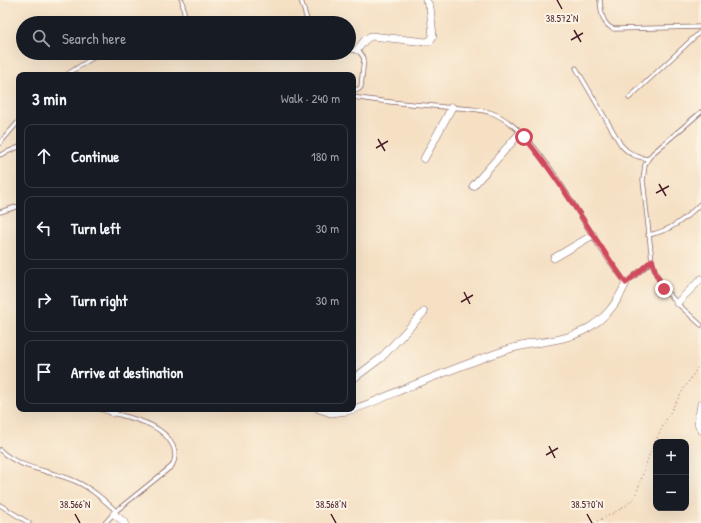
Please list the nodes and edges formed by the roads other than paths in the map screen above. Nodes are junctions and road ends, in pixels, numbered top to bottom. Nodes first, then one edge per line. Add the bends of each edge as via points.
1 (182, 0) edge
2 (301, 0) edge
3 (426, 0) edge
4 (600, 0) edge
5 (186, 16) edge
6 (306, 16) edge
7 (701, 27) edge
8 (701, 31) edge
9 (358, 50) joint
10 (89, 60) edge
11 (576, 68) dead end
12 (71, 72) edge
13 (356, 89) edge
14 (356, 97) edge
15 (629, 98) dead end
16 (452, 107) junction
17 (701, 112) edge
18 (16, 125) edge
19 (520, 133) junction
20 (0, 144) edge
21 (16, 148) edge
22 (0, 155) edge
23 (424, 159) dead end
24 (648, 159) junction
25 (473, 186) dead end
26 (701, 203) edge
27 (16, 207) edge
28 (0, 212) edge
29 (593, 235) junction
30 (648, 235) junction
31 (554, 258) dead end
32 (652, 260) junction
33 (701, 279) edge
34 (626, 283) junction
35 (677, 303) junction
36 (424, 312) dead end
37 (701, 325) edge
38 (356, 378) edge
39 (701, 404) edge
40 (356, 407) edge
41 (117, 412) edge
42 (328, 412) edge
43 (339, 412) edge
44 (701, 430) edge
45 (0, 450) edge
46 (0, 505) edge
47 (115, 513) junction
48 (29, 523) edge
49 (105, 523) edge
50 (125, 523) edge

1 - 5 lane
2 - 6 lane
3 - 9 street via 430,7 433,36 430,40 426,42 371,36
4 - 7 lane via 604,22 614,29
8 - 15 lane
9 - 13 lane via 363,56 362,76 360,88
10 - 12 lane
11 - 24 lane via 621,145 633,156
14 - 16 lane
16 - 19 lane via 493,114
16 - 23 street
17 - 24 lane
18 - 20 lane
19 - 25 street
19 - 29 lane via 540,155
21 - 22 lane
24 - 30 lane via 643,180
26 - 30 lane via 673,227
27 - 28 lane
29 - 31 street
29 - 34 lane
30 - 32 lane
32 - 34 lane
32 - 35 lane via 660,282
33 - 35 street
34 - 40 street via 616,304 607,314 574,335 513,348
35 - 37 lane
36 - 38 street via 381,358
39 - 44 street via 698,423
41 - 47 lane via 160,431 172,443 176,456 172,466
42 - 43 street
45 - 47 lane via 19,463 85,486
46 - 48 lane
47 - 49 lane
47 - 50 street

